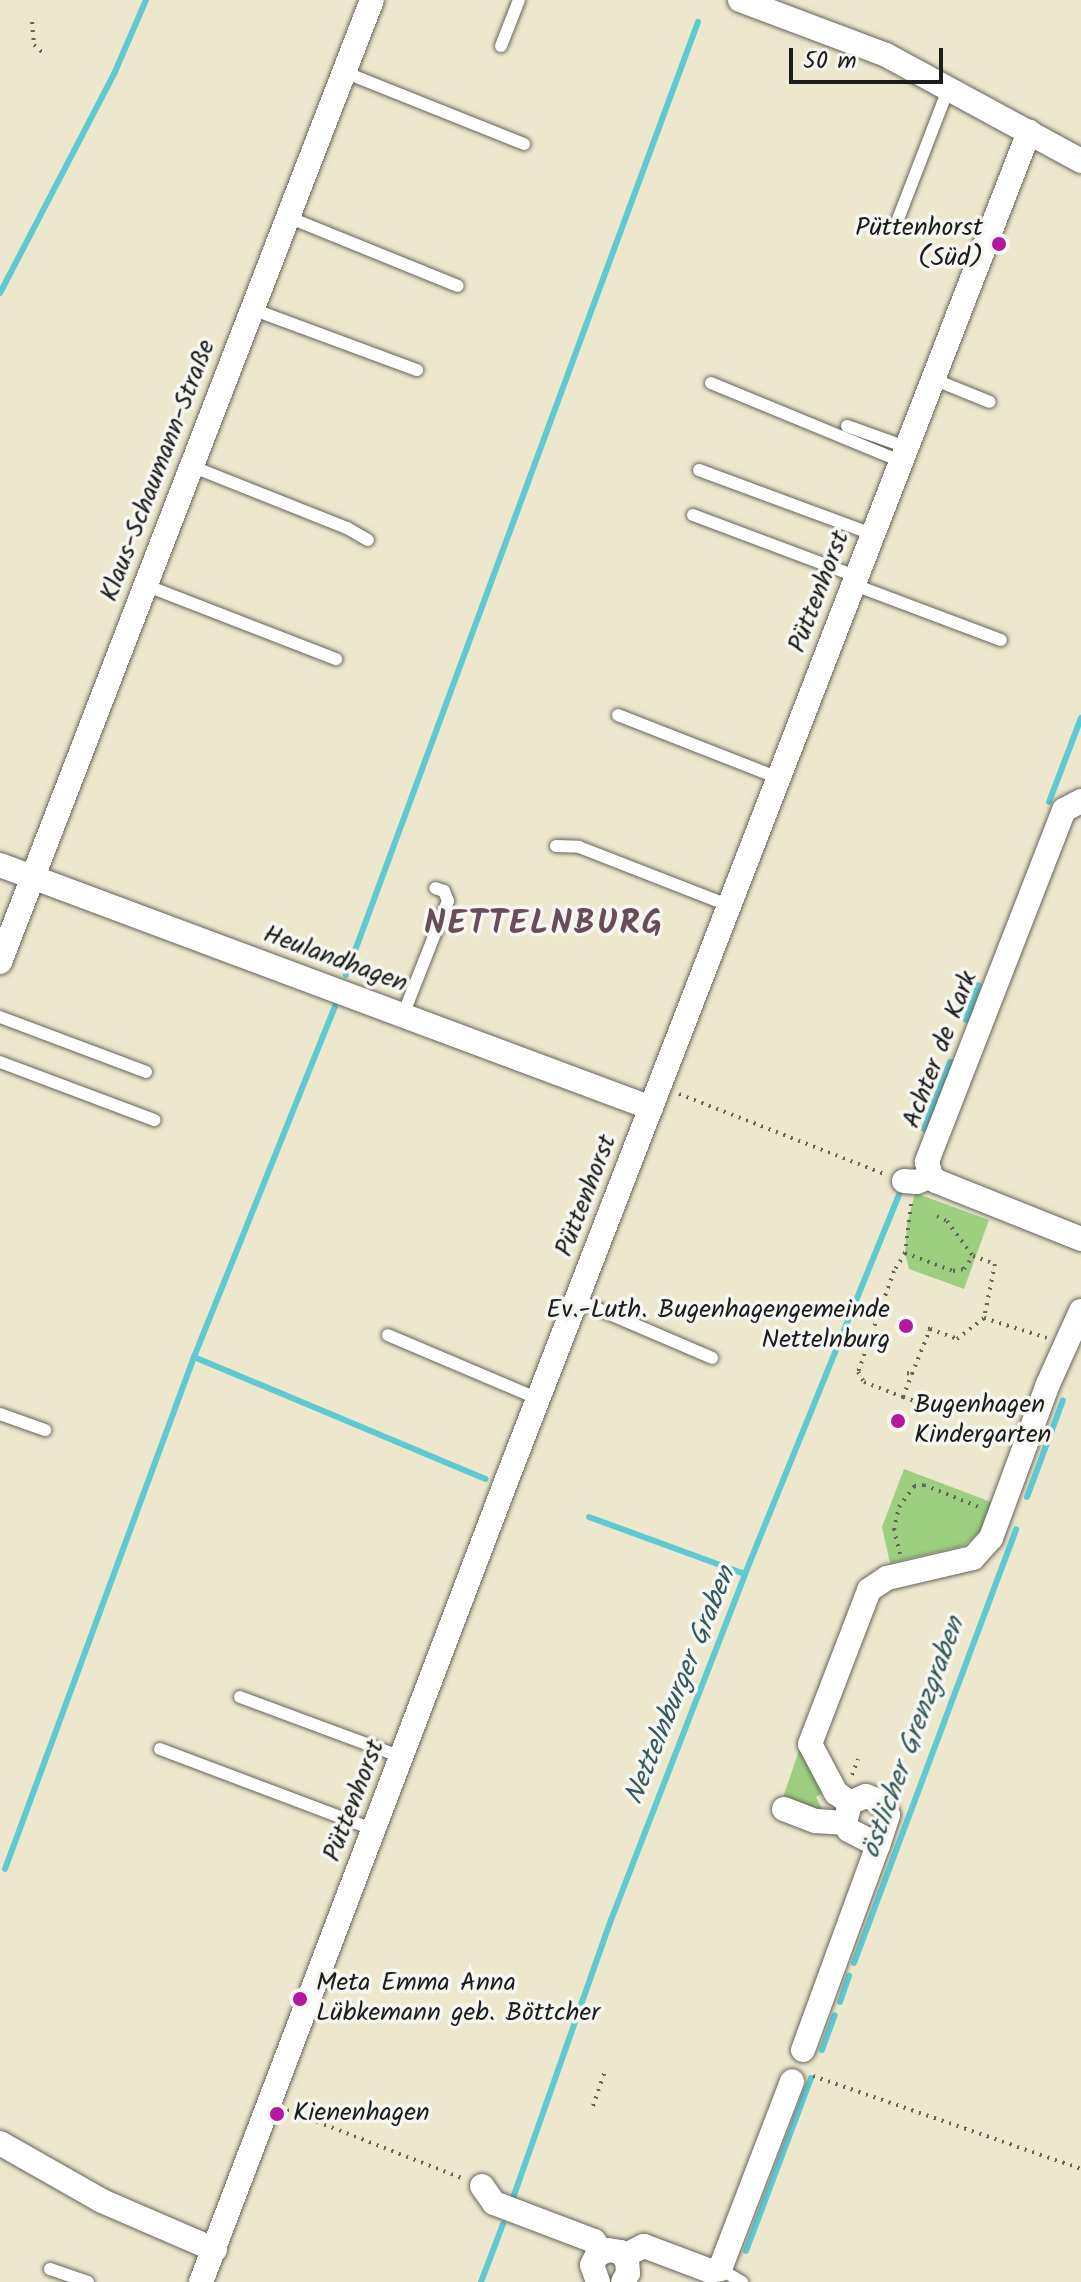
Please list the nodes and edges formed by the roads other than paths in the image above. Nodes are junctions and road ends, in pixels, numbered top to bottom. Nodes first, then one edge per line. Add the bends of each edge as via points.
1 (372, 0) edge
2 (519, 0) edge
3 (740, 0) edge
4 (501, 46) dead end
5 (344, 72) junction
6 (949, 87) junction
7 (1029, 132) junction
8 (524, 144) dead end
9 (1081, 161) edge
10 (288, 217) junction
11 (895, 227) dead end
12 (458, 286) dead end
13 (252, 309) junction
14 (417, 370) dead end
15 (933, 379) junction
16 (711, 383) dead end
17 (990, 402) dead end
18 (847, 426) dead end
19 (903, 454) junction
20 (191, 466) junction
21 (699, 470) dead end
22 (693, 515) dead end
23 (872, 534) junction
24 (368, 540) dead end
25 (854, 580) junction
26 (145, 585) junction
27 (1001, 640) dead end
28 (336, 659) dead end
29 (618, 715) dead end
30 (779, 778) junction
31 (1081, 801) edge
32 (556, 846) dead end
33 (0, 865) edge
34 (32, 876) junction
35 (435, 888) dead end
36 (730, 906) junction
37 (0, 962) edge
38 (403, 1015) junction
39 (0, 1017) edge
40 (0, 1062) edge
41 (146, 1072) dead end
42 (656, 1097) junction
43 (154, 1120) dead end
44 (1081, 1239) edge
45 (577, 1300) junction
46 (1081, 1311) edge
47 (388, 1335) dead end
48 (1073, 1355) edge
49 (712, 1358) dead end
50 (539, 1399) junction
51 (0, 1414) edge
52 (45, 1430) dead end
53 (240, 1697) dead end
54 (160, 1749) dead end
55 (401, 1757) junction
56 (784, 1809) dead end
57 (848, 1813) junction
58 (374, 1830) junction
59 (878, 1845) junction
60 (0, 2143) edge
61 (482, 2186) road end
62 (215, 2250) junction
63 (613, 2254) junction
64 (50, 2269) dead end
65 (720, 2269) junction
66 (88, 2282) edge
67 (201, 2282) edge
68 (598, 2282) edge
69 (623, 2282) edge
70 (742, 2282) edge

1 - 5 street, Klaus-Schaumann-Straße
2 - 4 lane
3 - 6 street via 866,47
5 - 8 lane
5 - 10 street, Klaus-Schaumann-Straße
6 - 7 street
6 - 11 lane
7 - 9 street
7 - 15 street, Püttenhorst
10 - 12 lane
10 - 13 street, Klaus-Schaumann-Straße
13 - 14 lane
13 - 20 street, Klaus-Schaumann-Straße
15 - 17 lane
15 - 19 street, Püttenhorst
16 - 19 lane
18 - 19 lane
19 - 23 street, Püttenhorst
20 - 24 lane
20 - 26 street, Klaus-Schaumann-Straße
21 - 23 lane
22 - 25 lane
23 - 25 street, Püttenhorst
25 - 27 lane
25 - 30 street, Püttenhorst
26 - 28 lane
26 - 34 street, Klaus-Schaumann-Straße
29 - 30 lane
30 - 36 street, Püttenhorst
31 - 44 street, Achter de Kark via 1064,810 917,1180
32 - 36 lane via 579,847
33 - 34 street, Heulandhagen
34 - 37 street, Klaus-Schaumann-Straße
34 - 38 street, Heulandhagen
35 - 38 lane via 444,891 448,901
36 - 42 street, Püttenhorst
38 - 42 street, Heulandhagen
39 - 41 lane
40 - 43 lane
42 - 45 street, Püttenhorst
45 - 49 lane
45 - 50 street, Püttenhorst
46 - 48 street
47 - 50 lane
48 - 57 street via 1048,1384 991,1538 973,1558 887,1578 869,1590 810,1744
50 - 55 street, Püttenhorst
51 - 52 lane
53 - 55 lane
54 - 58 lane
55 - 58 street, Püttenhorst
56 - 57 street via 816,1821
57 - 59 street via 849,1830
57 - 59 street via 866,1796 885,1806 888,1824
58 - 62 street, Püttenhorst
59 - 65 street via 801,2068
60 - 62 street via 102,2201
61 - 63 street via 494,2203 594,2241
62 - 67 street, Püttenhorst
63 - 65 street via 644,2246 710,2271
63 - 68 street via 592,2265
63 - 69 street via 629,2267
64 - 66 lane
65 - 70 lane

